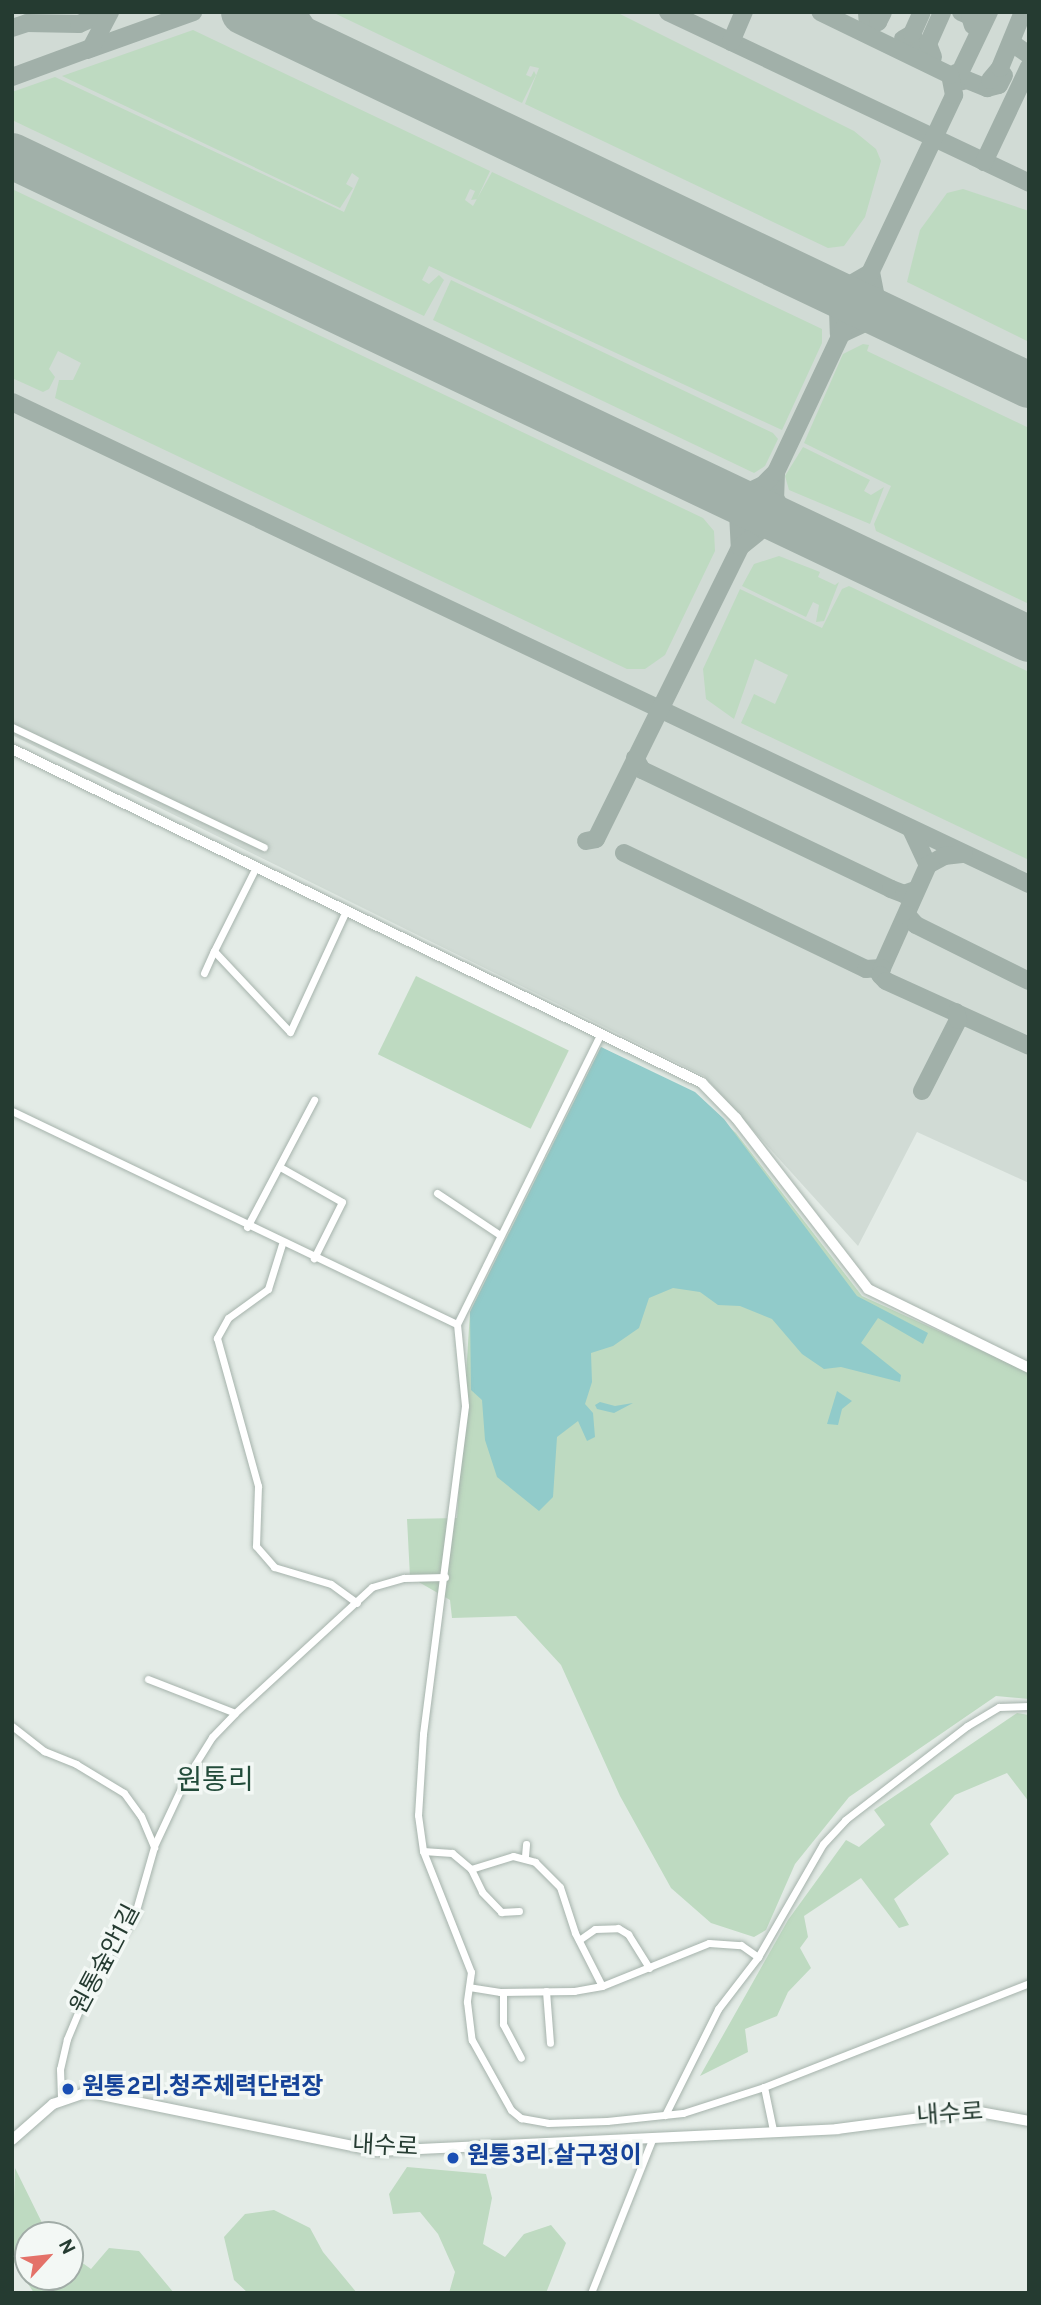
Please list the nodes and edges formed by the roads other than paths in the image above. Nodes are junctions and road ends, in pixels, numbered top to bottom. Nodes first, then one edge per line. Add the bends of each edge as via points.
1 (12, 727) edge
2 (12, 749) edge
3 (264, 847) dead end
4 (256, 867) junction
5 (345, 913) junction
6 (214, 951) junction
7 (204, 973) dead end
8 (600, 1035) junction
9 (314, 1100) dead end
10 (12, 1111) edge
11 (280, 1167) junction
12 (436, 1193) dead end
13 (247, 1227) junction
14 (500, 1235) junction
15 (282, 1244) junction
16 (314, 1258) junction
17 (457, 1324) junction
18 (1029, 1368) edge
19 (445, 1577) junction
20 (357, 1603) junction
21 (148, 1679) dead end
22 (1029, 1706) edge
23 (235, 1713) junction
24 (12, 1726) edge
25 (526, 1844) dead end
26 (154, 1847) junction
27 (423, 1851) junction
28 (525, 1856) junction
29 (471, 1869) junction
30 (520, 1911) dead end
31 (579, 1940) junction
32 (758, 1957) junction
33 (649, 1968) junction
34 (1029, 1983) edge
35 (602, 1986) junction
36 (469, 1987) junction
37 (503, 1992) junction
38 (546, 1992) junction
39 (550, 2043) dead end
40 (521, 2058) dead end
41 (764, 2087) junction
42 (61, 2099) junction
43 (664, 2115) junction
44 (1029, 2121) edge
45 (773, 2130) junction
46 (653, 2137) junction
47 (12, 2140) edge
48 (591, 2293) edge

1 - 3 street
2 - 4 street
4 - 5 street
4 - 6 street
5 - 6 street via 290,1032
5 - 8 street
6 - 7 street
8 - 14 street
8 - 18 street via 702,1083 715,1094 867,1289
9 - 11 street
10 - 13 street
11 - 13 street
11 - 16 street via 342,1202
12 - 14 street
13 - 15 street
14 - 17 street
15 - 16 street
15 - 20 street via 268,1289 228,1318 216,1338 258,1486 256,1546 274,1567 331,1584
16 - 17 street
17 - 19 street via 465,1406
19 - 20 street, 원통숲안1길 via 388,1580 372,1587
19 - 27 street via 418,1788
20 - 23 street, 원통숲안1길
21 - 23 street
22 - 32 street via 999,1707 967,1726 845,1820 823,1844
23 - 26 street, 원통숲안1길 via 212,1737 184,1782
24 - 26 street via 44,1751 89,1770 124,1793 141,1816
25 - 28 street
26 - 42 street, 원통숲안1길 via 134,1917 95,1972 67,2039 60,2069
27 - 29 street via 452,1853
27 - 36 street via 465,1951 471,1972
28 - 29 street via 502,1857
28 - 31 street via 560,1887
29 - 30 street via 482,1892 501,1912
31 - 33 street via 595,1929 618,1928 628,1934
31 - 35 street
32 - 33 street via 741,1945 709,1943
32 - 43 street via 718,2009
33 - 35 street
34 - 41 street
35 - 38 street
36 - 37 street
36 - 43 street via 472,2039 511,2110 521,2118 548,2123
37 - 38 street
37 - 40 street via 503,2024
38 - 39 street
41 - 43 street
41 - 45 street
42 - 46 street, 내수로 via 87,2092 108,2094 377,2151
42 - 47 street, 내수로
44 - 45 street, 내수로 via 974,2111 837,2129
45 - 46 street, 내수로
46 - 48 street

